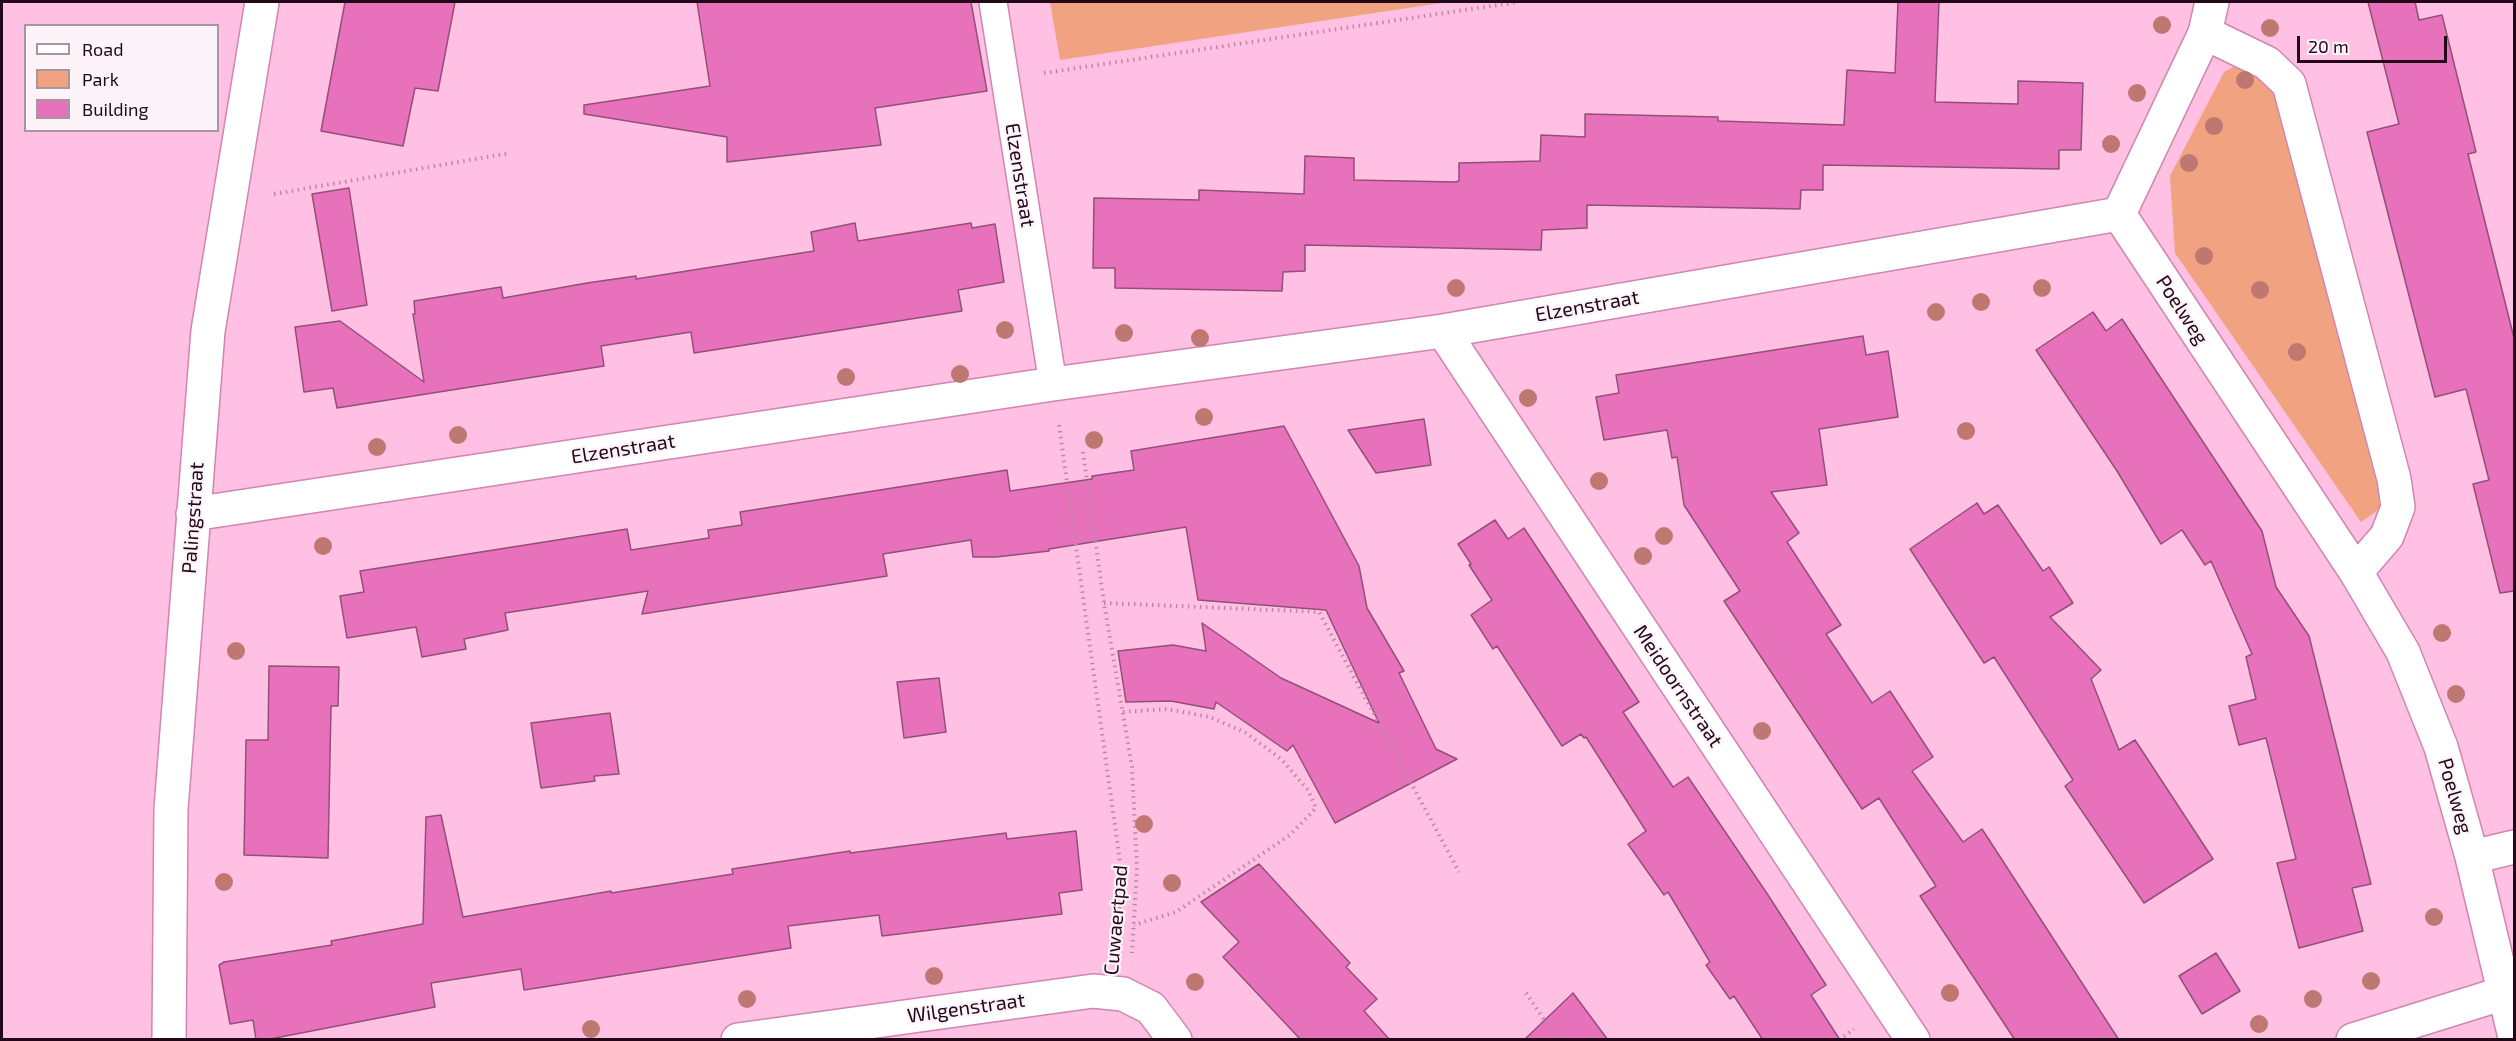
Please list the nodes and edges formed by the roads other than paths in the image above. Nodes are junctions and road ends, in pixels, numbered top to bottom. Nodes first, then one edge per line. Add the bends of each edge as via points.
1 (262, 2) edge
2 (993, 2) edge
3 (2212, 2) edge
4 (2205, 33) junction
5 (2119, 214) junction
6 (1443, 331) junction
7 (1053, 384) junction
8 (193, 513) junction
9 (2356, 573) junction
10 (2514, 847) edge
11 (2472, 858) junction
12 (2504, 993) junction
13 (2514, 1033) edge
14 (169, 1040) edge
15 (738, 1040) edge
16 (1175, 1040) edge
17 (1913, 1040) edge
18 (2353, 1040) edge

1 - 8 street, Palingstraat via 208,331
2 - 7 lane, Elzenstraat
3 - 4 street
4 - 5 street
4 - 9 street via 2267,63 2289,84 2394,478 2398,507 2387,536
5 - 6 street, Elzenstraat
5 - 9 street, Poelweg
6 - 7 street, Elzenstraat
6 - 17 street, Meidoornstraat
7 - 8 street, Elzenstraat
8 - 14 street, Palingstraat via 171,809
9 - 11 street, Poelweg via 2403,652 2441,747
10 - 11 street
11 - 12 street, Poelweg
12 - 13 street, Poelweg
12 - 18 street
15 - 16 street, Wilgenstraat via 1093,991 1123,994 1151,1008

